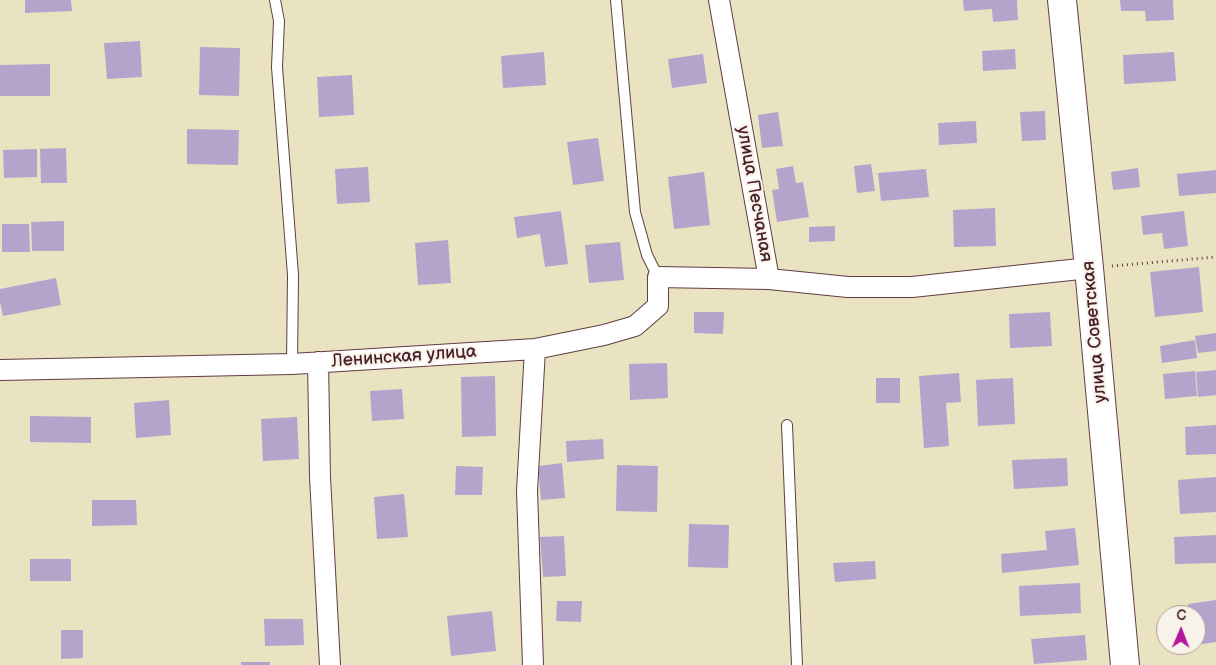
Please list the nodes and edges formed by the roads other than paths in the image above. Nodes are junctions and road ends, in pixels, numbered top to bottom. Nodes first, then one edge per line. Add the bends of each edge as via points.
1 (275, 0) edge
2 (616, 0) edge
3 (718, 0) edge
4 (1062, 0) edge
5 (1089, 268) junction
6 (658, 277) junction
7 (769, 279) junction
8 (535, 349) junction
9 (318, 362) junction
10 (292, 364) junction
11 (0, 370) edge
12 (787, 425) dead end
13 (330, 665) edge
14 (532, 665) edge
15 (797, 665) edge
16 (1125, 665) edge

1 - 10 lane via 279,21 277,67 293,274
2 - 6 lane via 635,212 647,255
3 - 7 street, улица Песчаная
4 - 5 street, улица Советская
5 - 7 street, улица Песчаная via 912,287 848,287
5 - 16 street, улица Советская
6 - 7 street
6 - 8 street, Ленинская улица via 658,306 635,326
8 - 9 street, Ленинская улица
8 - 14 street via 526,491
9 - 10 street, Ленинская улица
9 - 13 street via 320,477
10 - 11 street, Ленинская улица
12 - 15 lane

